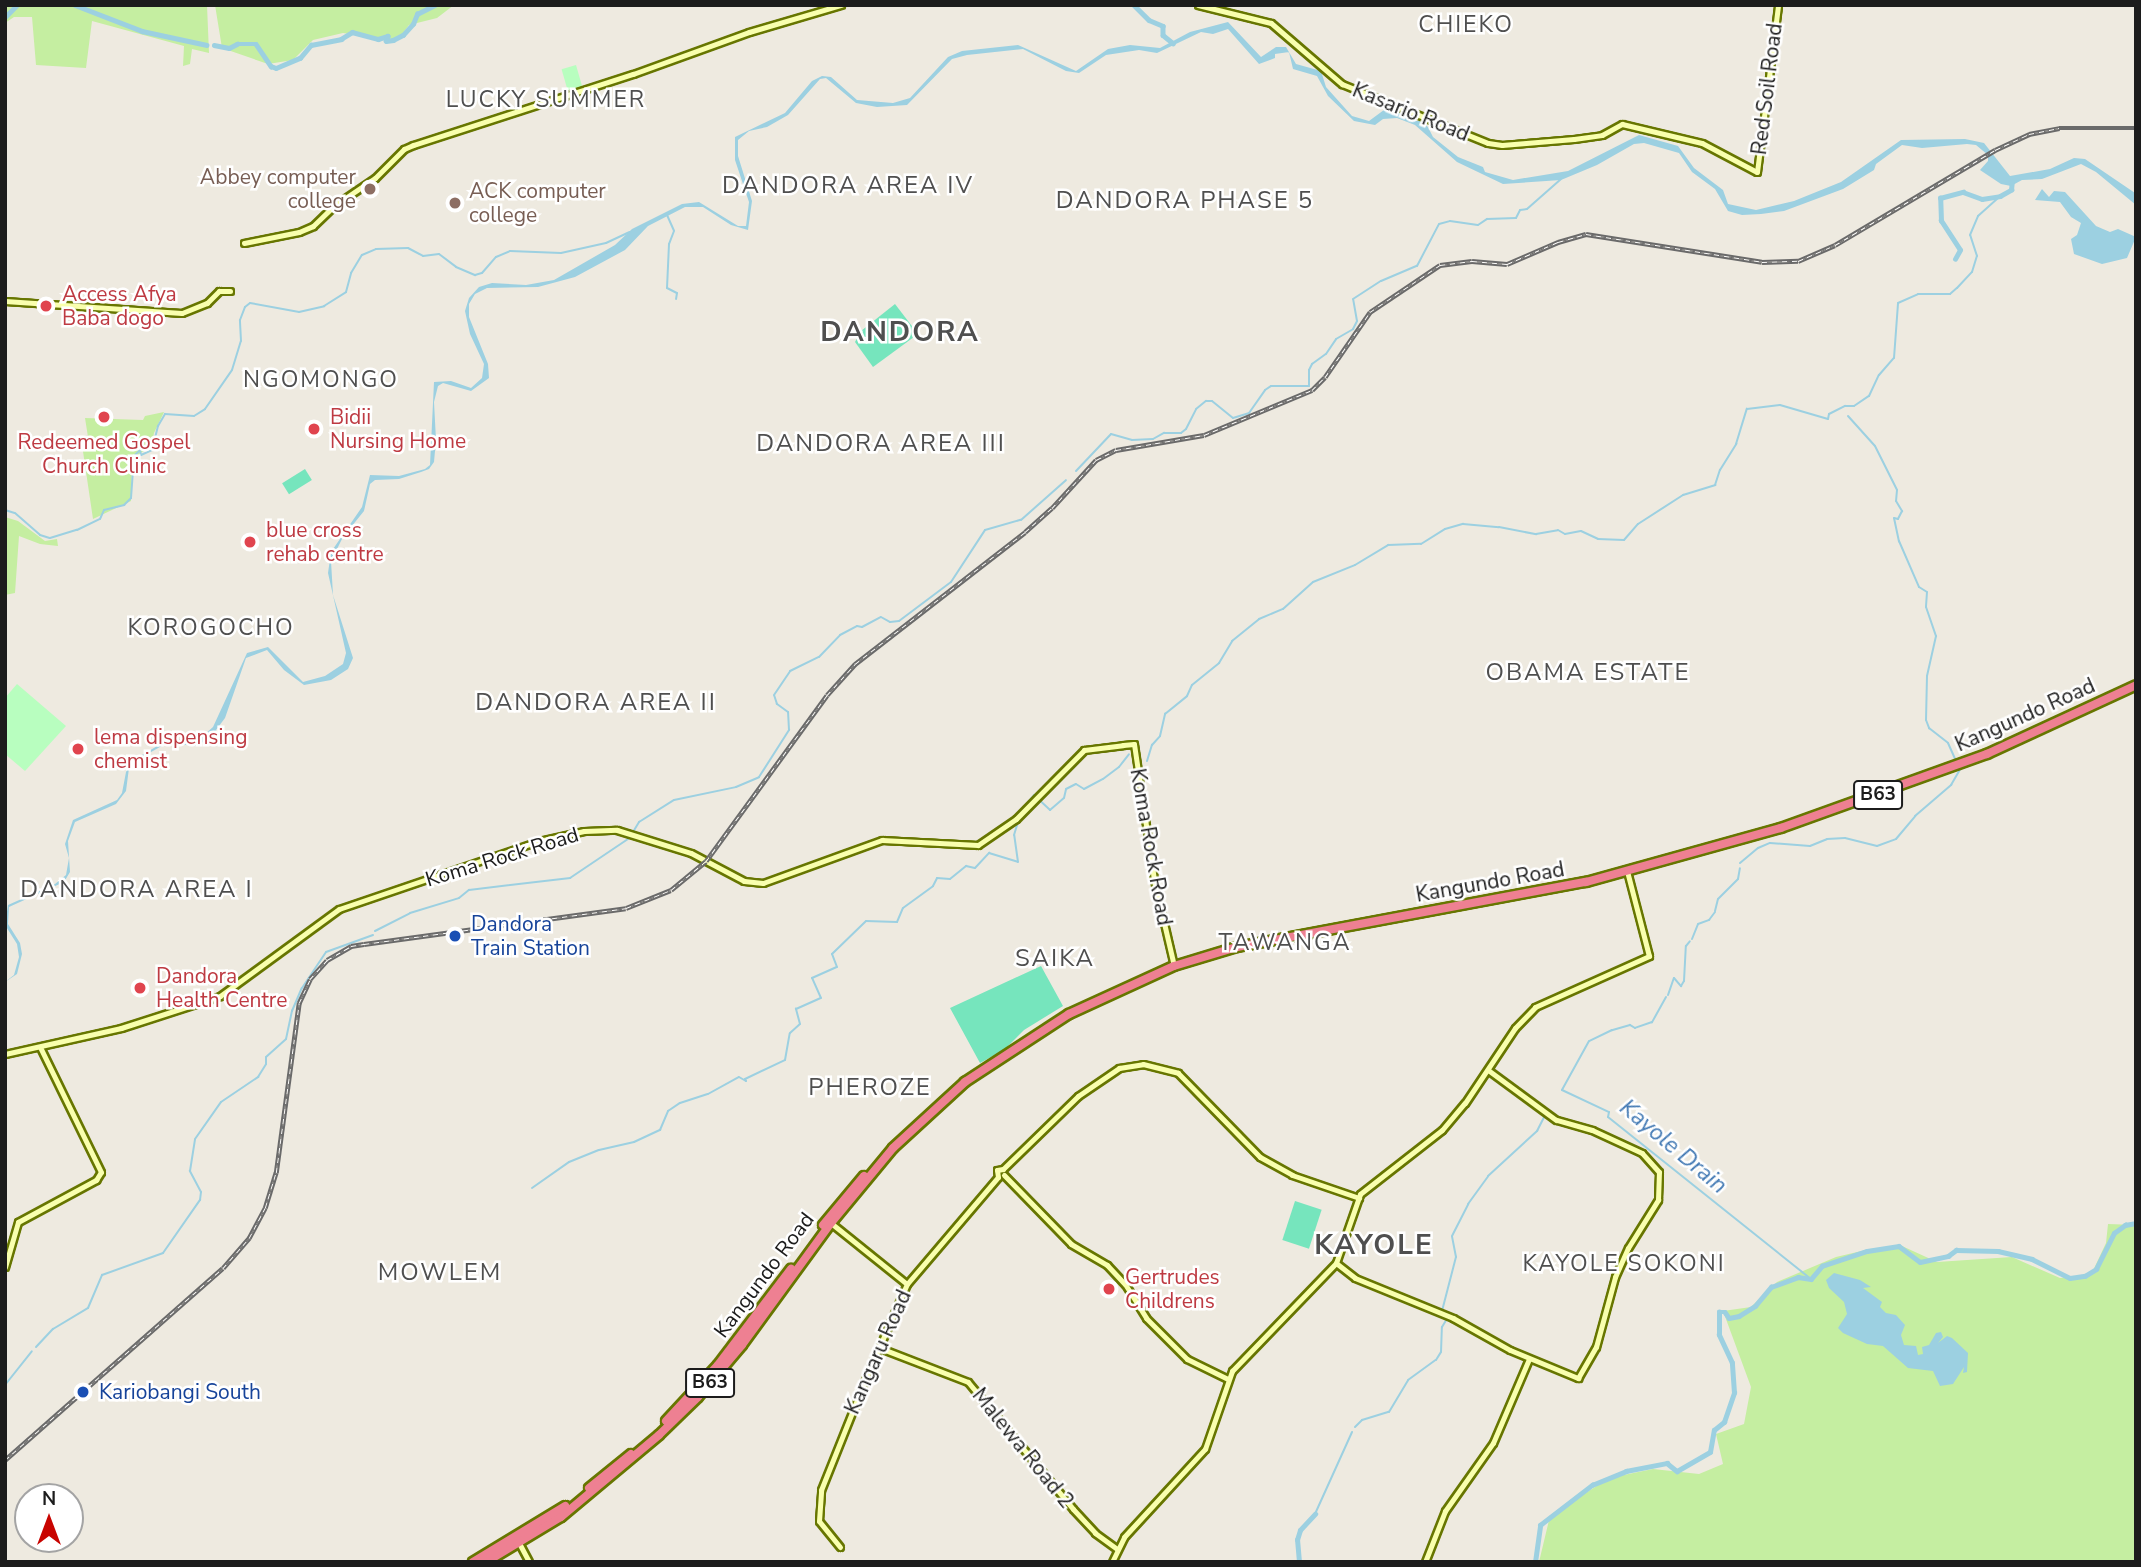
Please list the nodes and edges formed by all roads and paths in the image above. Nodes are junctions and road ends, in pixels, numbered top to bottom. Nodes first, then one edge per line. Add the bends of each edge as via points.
1 (841, 5) edge
2 (1198, 5) edge
3 (1778, 5) edge
4 (1756, 172) joint
5 (244, 243) dead end
6 (230, 291) dead end
7 (5, 301) edge
8 (2136, 685) edge
9 (1627, 871) junction
10 (1174, 966) junction
11 (40, 1047) junction
12 (5, 1054) edge
13 (1488, 1070) junction
14 (882, 1160) junction
15 (1002, 1174) junction
16 (1359, 1198) junction
17 (831, 1223) junction
18 (1336, 1263) junction
19 (5, 1267) edge
20 (907, 1284) junction
21 (880, 1348) junction
22 (1529, 1359) junction
23 (1228, 1380) junction
24 (519, 1543) junction
25 (841, 1547) dead end
26 (1116, 1548) junction
27 (473, 1562) edge
28 (486, 1562) edge
29 (529, 1562) edge
30 (1112, 1562) edge
31 (1425, 1562) edge

1 - 5 main road via 413,145 313,226
2 - 4 main road, Kasario Road via 1271,23 1342,84 1480,140 1502,145 1567,140 1602,135 1622,124 1702,143
3 - 4 main road, Red Soil Road
6 - 7 main road via 219,291 207,303 182,313
8 - 9 highway, Kangundo Road / B63 via 1914,782 1781,828
9 - 10 highway, Kangundo Road / B63 via 1265,941
9 - 13 main road via 1649,956 1535,1007
10 - 11 main road, Koma Rock Road via 1153,880 1134,744 1084,750 1020,815 978,845 882,840 756,884 691,853 631,834 598,830 549,839 346,906 220,996 121,1028
10 - 14 highway, Kangundo Road / B63 via 1097,1000 1012,1049 935,1107
11 - 12 main road, Koma Rock Road
11 - 19 main road via 101,1172 96,1181 18,1222
13 - 16 main road via 1442,1130
13 - 22 main road via 1556,1120 1592,1130 1648,1156 1660,1175 1658,1200 1628,1248 1596,1347 1578,1378
14 - 17 highway, Kangundo Road / B63
14 - 27 highway, Kangundo Road / B63 via 847,1194 718,1365 654,1433 557,1513
15 - 16 main road, Kangaru Road via 1072,1101 1123,1067 1143,1065 1175,1072 1189,1083 1260,1157 1292,1175
15 - 20 main road, Kangaru Road
15 - 23 main road via 1071,1244 1107,1265 1146,1318 1187,1359
16 - 18 main road
17 - 20 main road
17 - 24 highway, Kangundo Road / B63 via 742,1345 692,1403 618,1472
18 - 22 main road via 1355,1278 1453,1318
18 - 23 main road
20 - 21 main road, Kangaru Road
21 - 25 main road, Kangaru Road via 821,1490 819,1521
21 - 26 main road, Malewa Road 2 via 968,1382 1073,1509
22 - 31 main road via 1493,1443 1445,1511
23 - 26 main road via 1205,1449
24 - 28 highway, Kangundo Road / B63
24 - 29 main road
26 - 30 main road

